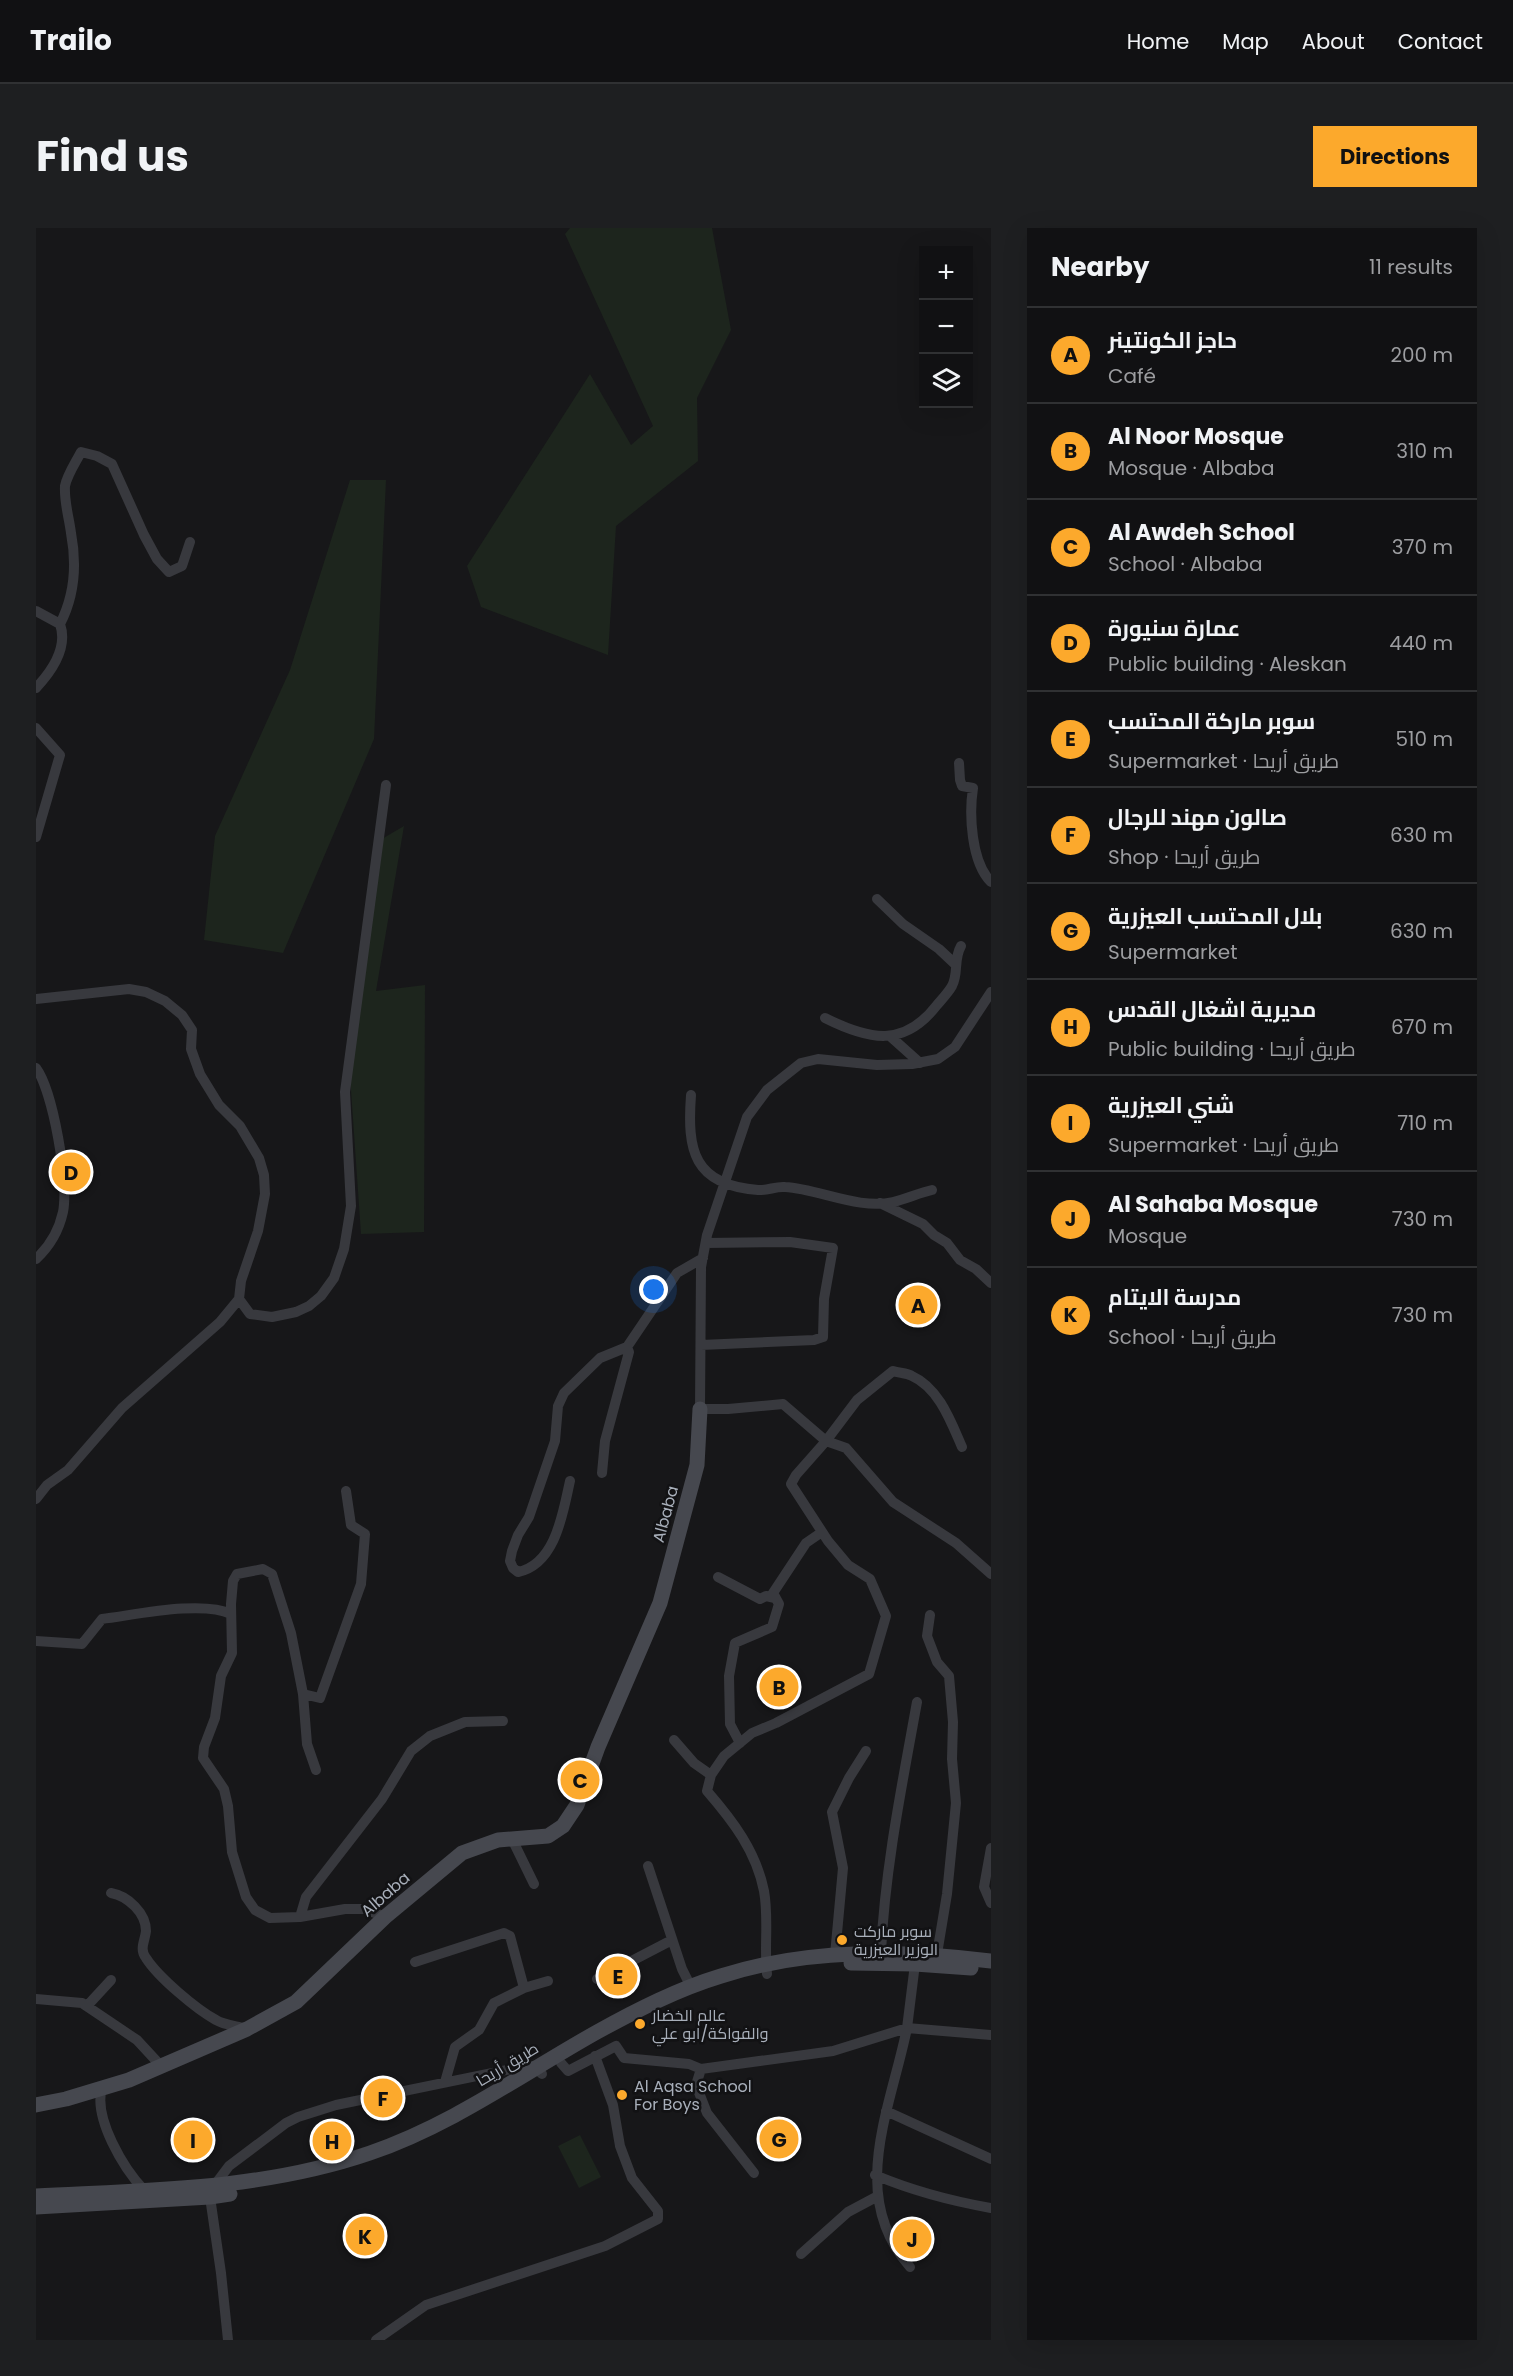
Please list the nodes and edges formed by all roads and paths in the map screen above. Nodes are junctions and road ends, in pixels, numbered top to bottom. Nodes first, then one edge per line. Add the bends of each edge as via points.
1 (190, 542) dead end
2 (36, 611) edge
3 (60, 624) junction
4 (36, 688) edge
5 (36, 728) edge
6 (959, 763) dead end
7 (386, 785) dead end
8 (36, 837) edge
9 (991, 882) edge
10 (877, 899) dead end
11 (961, 946) dead end
12 (955, 964) junction
13 (991, 992) edge
14 (36, 999) edge
15 (988, 1005) edge
16 (825, 1018) dead end
17 (891, 1037) junction
18 (920, 1063) junction
19 (36, 1068) edge
20 (691, 1095) dead end
21 (724, 1182) junction
22 (932, 1190) dead end
23 (880, 1203) junction
24 (706, 1243) junction
25 (703, 1258) junction
26 (36, 1259) edge
27 (991, 1283) edge
28 (239, 1299) junction
29 (701, 1345) junction
30 (627, 1347) junction
31 (700, 1409) junction
32 (826, 1441) junction
33 (962, 1447) dead end
34 (602, 1473) dead end
35 (570, 1481) dead end
36 (346, 1491) dead end
37 (36, 1499) edge
38 (822, 1532) junction
39 (991, 1574) edge
40 (718, 1577) dead end
41 (775, 1598) junction
42 (231, 1614) junction
43 (930, 1616) dead end
44 (36, 1641) edge
45 (303, 1694) junction
46 (917, 1702) dead end
47 (502, 1721) dead end
48 (674, 1740) dead end
49 (740, 1743) junction
50 (866, 1752) dead end
51 (316, 1770) dead end
52 (711, 1775) junction
53 (512, 1839) junction
54 (991, 1848) edge
55 (648, 1866) dead end
56 (534, 1884) dead end
57 (988, 1885) edge
58 (111, 1893) dead end
59 (991, 1903) edge
60 (300, 1917) junction
61 (385, 1917) junction
62 (672, 1940) junction
63 (881, 1952) junction
64 (937, 1954) junction
65 (835, 1955) junction
66 (991, 1961) edge
67 (415, 1962) dead end
68 (915, 1964) junction
69 (767, 1970) junction
70 (991, 1971) edge
71 (597, 1978) dead end
72 (111, 1980) dead end
73 (548, 1981) dead end
74 (691, 1987) junction
75 (524, 1988) junction
76 (36, 1999) edge
77 (87, 2006) junction
78 (907, 2028) junction
79 (247, 2029) junction
80 (991, 2035) edge
81 (595, 2056) junction
82 (561, 2063) junction
83 (162, 2067) junction
84 (701, 2069) junction
85 (539, 2071) junction
86 (445, 2082) junction
87 (102, 2088) junction
88 (36, 2105) edge
89 (886, 2111) junction
90 (991, 2159) edge
91 (754, 2173) dead end
92 (875, 2175) junction
93 (144, 2190) junction
94 (212, 2192) junction
95 (36, 2196) edge
96 (878, 2196) junction
97 (36, 2207) edge
98 (991, 2208) edge
99 (801, 2254) dead end
100 (910, 2267) dead end
101 (228, 2340) edge
102 (376, 2340) edge

1 - 3 street via 182,566 169,572 144,535 112,464 81,452 66,484 75,564 69,606
2 - 3 street
3 - 4 street via 60,653
5 - 8 street via 60,755
6 - 9 street via 962,786 973,788 971,826 980,865
7 - 28 street via 345,1092 351,1206 344,1249 334,1278 321,1296 296,1312 272,1317 250,1314
10 - 12 street
11 - 12 street
12 - 17 street via 953,985 931,1013
13 - 15 street
14 - 28 street via 129,989 165,1000 182,1015 192,1030 191,1049 200,1074 219,1105 240,1126 264,1175 265,1194
15 - 18 street via 956,1047 938,1059
16 - 17 street via 873,1037
17 - 18 street
18 - 21 street via 877,1065 818,1059 801,1063 767,1090 747,1117
19 - 26 street via 55,1119 65,1181 57,1229
20 - 21 street via 689,1129 698,1162 708,1174
21 - 23 street via 760,1191 783,1187
21 - 24 street
22 - 23 street
23 - 27 street via 923,1224
24 - 25 street
24 - 29 street via 790,1242 832,1248 823,1337
25 - 29 street
25 - 30 street via 677,1273
28 - 37 street via 220,1322 122,1408 68,1470
29 - 31 street
30 - 34 street via 629,1352 604,1441
30 - 35 street via 600,1358 564,1393 558,1406 555,1442 530,1517 512,1551 510,1561 519,1572 541,1559 557,1534
31 - 32 street via 783,1404
31 - 53 main road, Albaba via 697,1465 660,1603 577,1805 563,1826 548,1836
32 - 33 street via 857,1400 893,1371 913,1376 928,1389 943,1406
32 - 38 street via 791,1484
32 - 39 street via 846,1448 893,1502 956,1542
36 - 45 street via 351,1525 365,1534 362,1584 320,1698
38 - 41 street via 806,1542 773,1593
38 - 49 street via 848,1565 870,1579 886,1616 869,1674 752,1733
40 - 41 street via 760,1599
41 - 49 street via 779,1604 772,1627 735,1643 729,1676 730,1724
42 - 44 street via 206,1608 102,1619 82,1644
42 - 45 street via 237,1574 268,1570 291,1633
42 - 60 street via 232,1653 221,1676 215,1718 203,1758 224,1789 231,1852 246,1897 255,1910 270,1918
43 - 64 street via 927,1636 937,1662 949,1676 956,1803
45 - 51 street via 307,1744
46 - 63 street via 896,1820
47 - 60 street via 465,1722 430,1736 411,1751 368,1818 306,1897
48 - 52 street
49 - 52 street via 724,1756
50 - 65 street via 832,1812 843,1868
52 - 69 street via 707,1791 729,1815 756,1860 764,1892
53 - 56 street
53 - 61 main road, Albaba via 462,1852
54 - 57 street
55 - 62 street
57 - 59 street
58 - 79 street via 120,1894 141,1914 146,1932 143,1954 154,1968 217,2021
60 - 61 street via 365,1909
61 - 79 main road, Albaba via 296,2002
62 - 71 street
62 - 74 street
63 - 64 main road, طريق أريحا
63 - 65 main road, طريق أريحا
64 - 66 main road, طريق أريحا
65 - 69 main road, طريق أريحا
67 - 75 street via 504,1933 510,1936
68 - 69 main road, طريق أريحا via 854,1963
68 - 70 main road, طريق أريحا
68 - 78 street
69 - 74 main road, طريق أريحا via 722,1975
69 - 82 main road, طريق أريحا via 682,1999
72 - 77 street
73 - 75 street
74 - 85 main road, طريق أريحا via 597,2032
75 - 86 street via 494,2003 479,2030 455,2047
76 - 77 street
77 - 83 street via 137,2040
78 - 80 street
78 - 84 street via 833,2051
78 - 89 street
79 - 83 main road, Albaba
81 - 82 street via 568,2071
81 - 84 street via 616,2046 624,2058 689,2064
81 - 102 street via 613,2105 632,2178 658,2211 658,2219 606,2246 426,2305
82 - 85 main road, طريق أريحا
83 - 87 main road, Albaba
84 - 91 street via 696,2085 706,2113
85 - 86 street via 521,2067
85 - 94 main road, طريق أريحا via 423,2140 380,2157 278,2186
86 - 94 street via 298,2117 229,2166
87 - 88 main road, Albaba
87 - 93 street via 99,2099 104,2126 133,2179
89 - 90 street
89 - 92 street
92 - 96 street
92 - 98 street via 900,2186
93 - 94 main road, طريق أريحا
93 - 95 main road, طريق أريحا
94 - 97 main road, طريق أريحا
94 - 101 street
96 - 99 street via 848,2212
96 - 100 street via 883,2221 897,2253

